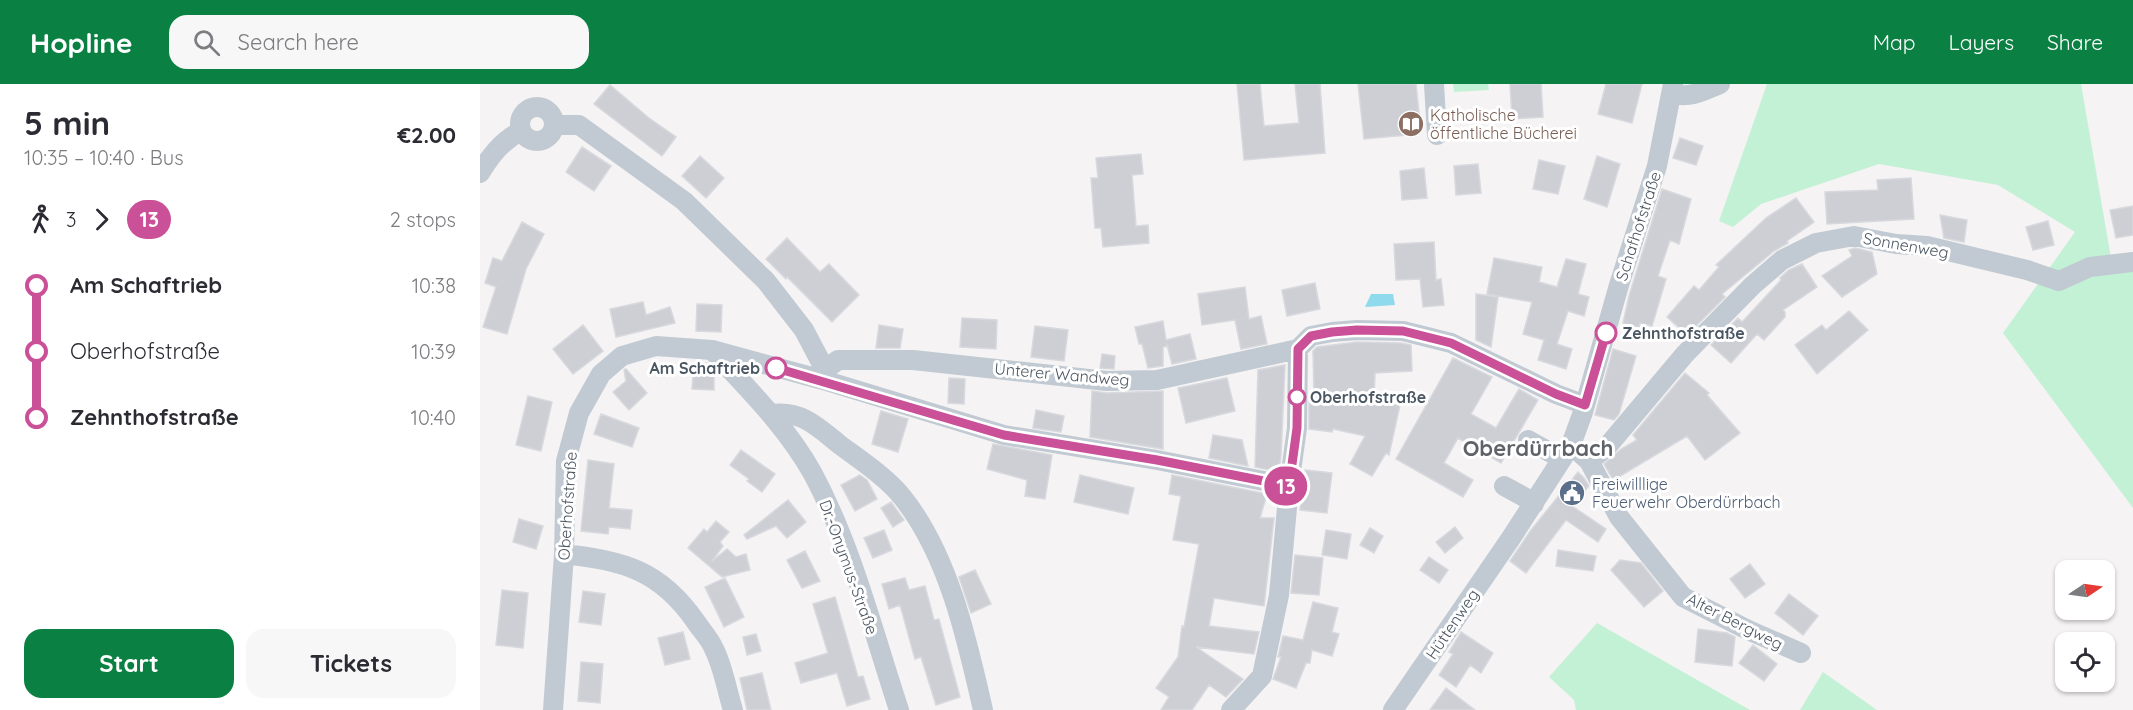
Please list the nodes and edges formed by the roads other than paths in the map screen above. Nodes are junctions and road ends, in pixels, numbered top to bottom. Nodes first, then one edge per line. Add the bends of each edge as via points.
1 (1434, 84) edge
2 (1720, 84) edge
3 (1673, 89) edge
4 (555, 125) junction
5 (521, 131) junction
6 (1437, 135) dead end
7 (480, 173) edge
8 (2133, 262) edge
9 (1298, 349) junction
10 (712, 350) junction
11 (824, 375) junction
12 (1585, 405) junction
13 (772, 414) junction
14 (1528, 440) dead end
15 (1566, 452) junction
16 (1589, 461) junction
17 (1289, 486) junction
18 (1504, 486) dead end
19 (1534, 504) junction
20 (564, 554) junction
21 (1801, 653) dead end
22 (553, 710) edge
23 (733, 710) edge
24 (899, 710) edge
25 (983, 710) edge
26 (1231, 710) edge
27 (1393, 710) edge

1 - 6 street
2 - 3 street, Schafhofstraße via 1694,96 1682,96
3 - 12 street, Schafhofstraße via 1657,166
4 - 5 street via 543,141 526,137
4 - 5 street via 552,114 534,106 520,119
4 - 11 street via 579,125 684,201 766,282 804,330
5 - 7 street via 506,139
8 - 16 street, Sonnenweg via 2090,267 2059,281 1927,246 1854,236 1816,243 1782,260 1753,285 1685,354 1606,448
9 - 11 street, Unterer Wandweg via 1148,380 1107,381 913,360 838,360
9 - 12 street via 1311,336 1332,332 1403,331 1451,343
9 - 17 street via 1297,428
10 - 11 street, Oberhofstraße
10 - 13 street, Dr.-Onymus-Straße
10 - 20 street, Oberhofstraße via 656,346 622,356 601,374 579,413 566,461
11 - 17 street, Oberhofstraße via 1004,435
12 - 15 street
13 - 24 street, Dr.-Onymus-Straße via 812,473 841,538
13 - 25 street via 807,419 903,496 926,533 955,598
14 - 15 street, Alter Bergweg
15 - 16 street, Alter Bergweg
15 - 19 street, Hüttenweg
16 - 21 street, Alter Bergweg via 1619,517 1683,597
17 - 26 street via 1279,595 1262,676
18 - 19 street
19 - 27 street, Hüttenweg
20 - 22 street, Oberhofstraße
20 - 23 street via 608,559 641,570 669,589 714,649

